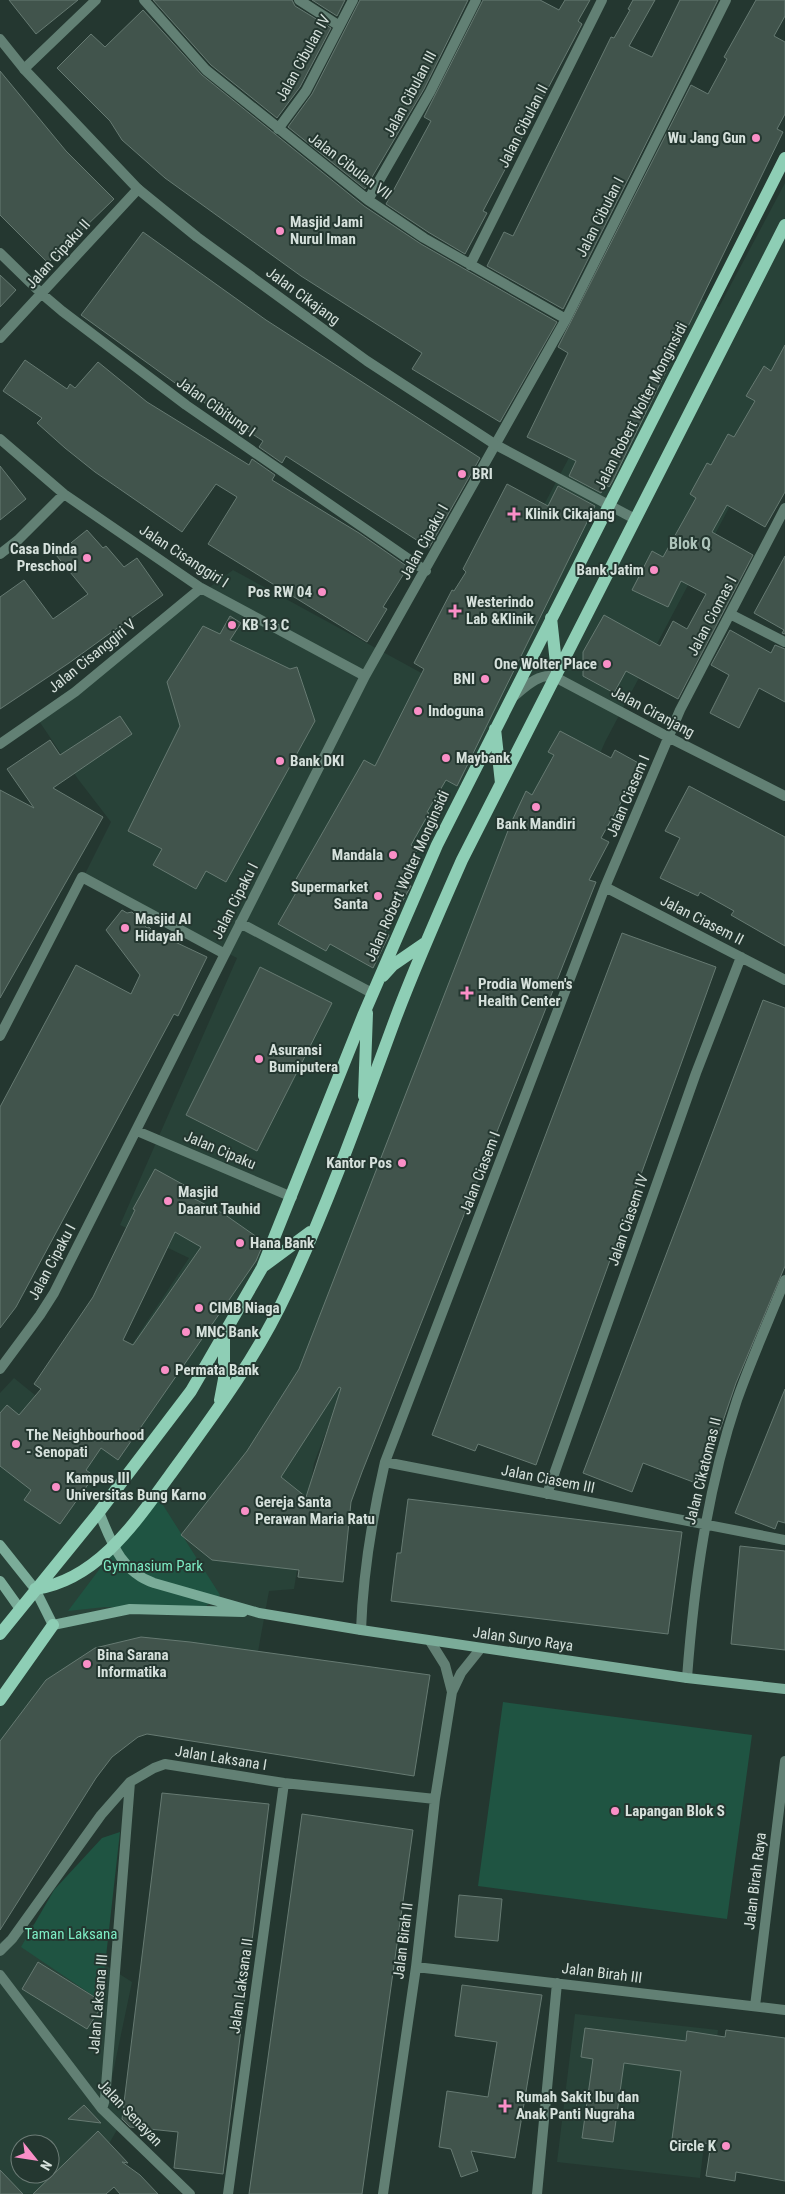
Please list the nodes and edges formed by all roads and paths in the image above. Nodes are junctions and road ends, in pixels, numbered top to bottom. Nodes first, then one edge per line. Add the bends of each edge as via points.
1 (96, 0) edge
2 (144, 0) edge
3 (299, 0) edge
4 (353, 0) edge
5 (476, 0) edge
6 (602, 0) edge
7 (726, 0) edge
8 (338, 25) junction
9 (0, 39) edge
10 (24, 69) junction
11 (278, 129) junction
12 (785, 158) edge
13 (781, 177) edge
14 (138, 189) junction
15 (368, 200) junction
16 (785, 225) edge
17 (0, 253) edge
18 (470, 265) junction
19 (42, 294) junction
20 (566, 319) junction
21 (0, 338) edge
22 (0, 439) edge
23 (496, 445) junction
24 (64, 494) junction
25 (610, 506) junction
26 (785, 508) edge
27 (635, 519) junction
28 (0, 554) edge
29 (426, 571) junction
30 (201, 588) junction
31 (730, 614) junction
32 (551, 618) junction
33 (577, 632) junction
34 (785, 642) edge
35 (554, 644) junction
36 (533, 655) junction
37 (556, 674) junction
38 (365, 676) junction
39 (510, 699) junction
40 (495, 729) junction
41 (670, 738) junction
42 (521, 743) junction
43 (0, 744) edge
44 (498, 757) junction
45 (474, 770) junction
46 (501, 783) junction
47 (785, 796) edge
48 (605, 887) junction
49 (240, 923) junction
50 (425, 943) junction
51 (225, 954) junction
52 (741, 956) junction
53 (785, 980) edge
54 (370, 998) junction
55 (0, 1036) edge
56 (363, 1108) junction
57 (137, 1130) junction
58 (292, 1196) junction
59 (315, 1224) junction
60 (262, 1268) junction
61 (785, 1280) edge
62 (224, 1335) junction
63 (0, 1369) edge
64 (214, 1414) junction
65 (386, 1462) junction
66 (547, 1494) junction
67 (99, 1512) junction
68 (704, 1525) junction
69 (785, 1540) edge
70 (0, 1545) edge
71 (113, 1546) junction
72 (0, 1581) edge
73 (35, 1589) junction
74 (20, 1609) junction
75 (259, 1612) junction
76 (53, 1625) junction
77 (361, 1630) junction
78 (0, 1634) edge
79 (430, 1641) junction
80 (481, 1648) junction
81 (687, 1678) junction
82 (785, 1688) edge
83 (452, 1692) junction
84 (0, 1700) edge
85 (785, 1760) edge
86 (130, 1782) junction
87 (284, 1783) junction
88 (435, 1799) junction
89 (0, 1951) edge
90 (416, 1967) junction
91 (0, 1975) edge
92 (557, 1983) junction
93 (755, 2006) junction
94 (785, 2010) edge
95 (102, 2109) junction
96 (190, 2194) edge
97 (228, 2194) edge
98 (383, 2194) edge
99 (538, 2194) edge

1 - 10 street
2 - 11 street, Jalan Cibulan VII via 206,70
3 - 8 street
4 - 8 street, Jalan Cibulan IV
5 - 15 street, Jalan Cibulan III via 430,92
6 - 18 street, Jalan Cibulan II
7 - 20 street, Jalan Cibulan I
8 - 11 street, Jalan Cibulan IV via 306,91
9 - 10 street, Jalan Cikajang
10 - 14 street, Jalan Cikajang
11 - 15 street, Jalan Cibulan VII
12 - 13 main road, Jalan Robert Wolter Monginsidi
13 - 25 main road, Jalan Robert Wolter Monginsidi
14 - 19 street, Jalan Cipaku II
14 - 23 street, Jalan Cikajang via 197,237 367,361
15 - 18 street, Jalan Cibulan VII
16 - 27 main road
17 - 19 street, Jalan Cibitung I
18 - 20 street, Jalan Cibulan VII
19 - 21 street, Jalan Cipaku II
19 - 29 street, Jalan Cibitung I via 186,405
20 - 23 street, Jalan Cibulan I
22 - 24 street, Jalan Cisanggiri I
23 - 25 street, Jalan Cikajang
23 - 29 street, Jalan Cipaku I
24 - 28 street
24 - 30 street, Jalan Cisanggiri I
25 - 27 street, Jalan Cikajang
25 - 32 main road, Jalan Robert Wolter Monginsidi
26 - 31 street, Jalan Ciomas I
27 - 33 main road
29 - 38 street, Jalan Cipaku I
30 - 38 street, Jalan Cisanggiri I
30 - 43 street, Jalan Cisanggiri V via 75,692
31 - 34 street
31 - 41 street, Jalan Ciomas I via 680,710
32 - 35 main road
32 - 36 main road, Jalan Robert Wolter Monginsidi
33 - 35 main road
33 - 37 main road
35 - 36 main road
35 - 37 main road
36 - 39 main road, Jalan Robert Wolter Monginsidi
37 - 39 street via 540,677
37 - 41 street, Jalan Ciranjang
37 - 42 main road
38 - 49 street, Jalan Cipaku I
39 - 40 main road, Jalan Robert Wolter Monginsidi
40 - 44 main road
40 - 45 main road, Jalan Robert Wolter Monginsidi
41 - 47 street, Jalan Ciranjang
41 - 48 street, Jalan Ciasem I
42 - 44 main road
42 - 46 main road
44 - 45 main road
44 - 46 main road
45 - 54 main road, Jalan Robert Wolter Monginsidi via 437,845
46 - 50 main road
48 - 52 street, Jalan Ciasem II
48 - 65 street, Jalan Ciasem I
49 - 51 street, Jalan Cipaku I
49 - 54 street
50 - 54 main road via 387,970
50 - 56 main road
51 - 55 street via 82,877
51 - 57 street, Jalan Cipaku I
52 - 53 street, Jalan Ciasem II
52 - 66 street, Jalan Ciasem IV via 696,1073
54 - 56 main road
54 - 58 main road, Jalan Robert Wolter Monginsidi
56 - 59 main road
57 - 58 street, Jalan Cipaku
57 - 63 street, Jalan Cipaku I via 54,1293
58 - 60 main road, Jalan Robert Wolter Monginsidi
59 - 60 main road via 308,1235
59 - 64 main road via 283,1300 257,1350
60 - 62 main road, Jalan Robert Wolter Monginsidi
61 - 68 street, Jalan Cikatomas II via 737,1401
62 - 64 main road via 223,1386
62 - 67 main road, Jalan Robert Wolter Monginsidi via 191,1391
64 - 71 main road via 151,1501
65 - 66 street, Jalan Ciasem III
65 - 77 street, Jalan Ciasem I via 370,1537 362,1591
66 - 68 street, Jalan Ciasem III
67 - 71 main road, Jalan Suryo Raya
67 - 73 main road, Jalan Robert Wolter Monginsidi
68 - 69 street, Jalan Ciasem III
68 - 81 street, Jalan Cikatomas II via 691,1619
70 - 73 main road
71 - 73 main road via 75,1576
71 - 75 main road, Jalan Suryo Raya via 122,1562 149,1582
72 - 74 main road
73 - 74 main road, Jalan Robert Wolter Monginsidi
73 - 76 main road
74 - 78 main road, Jalan Robert Wolter Monginsidi
75 - 76 main road, Jalan Suryo Raya via 130,1609
75 - 77 main road, Jalan Suryo Raya
76 - 84 main road
77 - 79 main road, Jalan Suryo Raya
79 - 80 main road, Jalan Suryo Raya
79 - 83 street, Jalan Birah II via 445,1665
80 - 81 main road, Jalan Suryo Raya
80 - 83 street, Jalan Birah II via 461,1673
81 - 82 main road, Jalan Suryo Raya
83 - 88 street, Jalan Birah II
85 - 93 street, Jalan Birah Raya
86 - 87 street, Jalan Laksana I via 165,1764
86 - 89 street, Jalan Laksana I via 101,1815
86 - 95 street, Jalan Laksana III
87 - 88 street, Jalan Laksana I
87 - 97 street, Jalan Laksana II
88 - 90 street, Jalan Birah II
90 - 92 street, Jalan Birah III
90 - 98 street, Jalan Birah II
91 - 95 street, Jalan Senayan
92 - 93 street, Jalan Birah III
92 - 99 street
93 - 94 street, Jalan Birah III
95 - 96 street, Jalan Senayan

